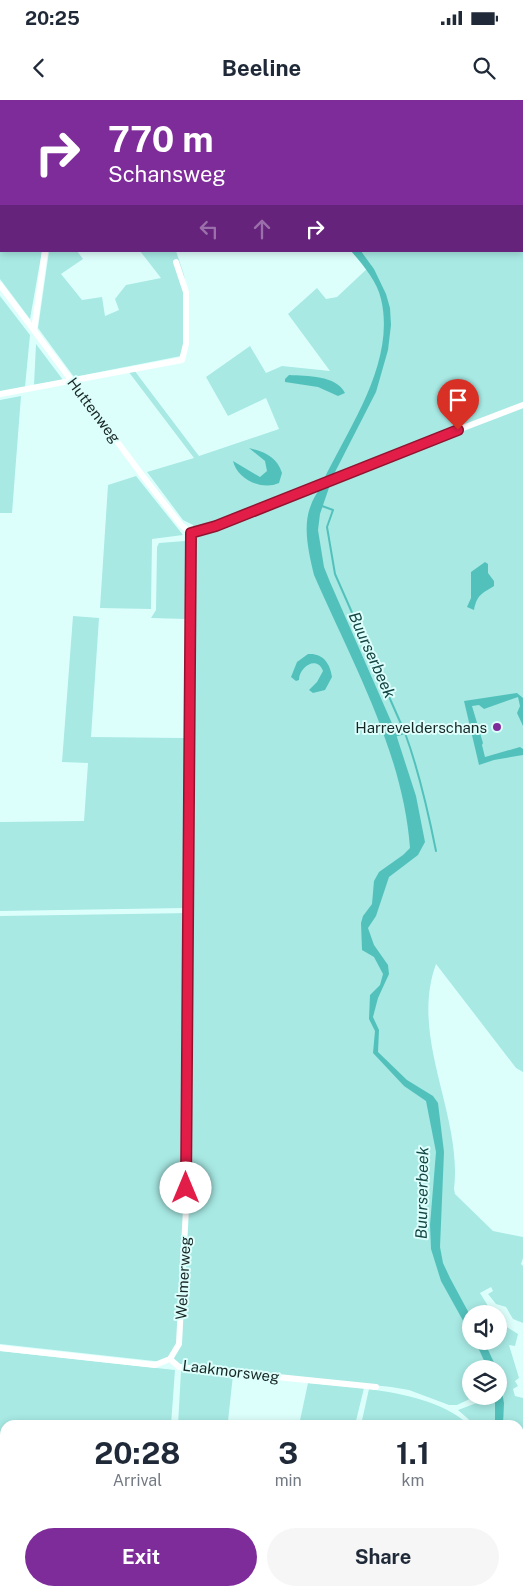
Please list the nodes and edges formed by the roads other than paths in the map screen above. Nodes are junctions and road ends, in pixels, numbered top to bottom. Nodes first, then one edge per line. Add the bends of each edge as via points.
1 (45, 252) edge
2 (176, 262) dead end
3 (0, 285) edge
4 (34, 330) junction
5 (71, 380) junction
6 (0, 394) edge
7 (523, 405) edge
8 (191, 533) junction
9 (0, 1348) edge
10 (170, 1359) junction
11 (376, 1387) dead end

1 - 4 street
2 - 5 street via 186,292 186,344 182,360
3 - 4 street, Huttenweg
4 - 5 street, Huttenweg
5 - 6 street
5 - 8 street, Huttenweg via 181,525
7 - 8 street
8 - 10 street, Welmerweg via 186,1208 179,1344
9 - 10 street, Laakmorsweg via 155,1365
10 - 11 street, Laakmorsweg via 178,1367

